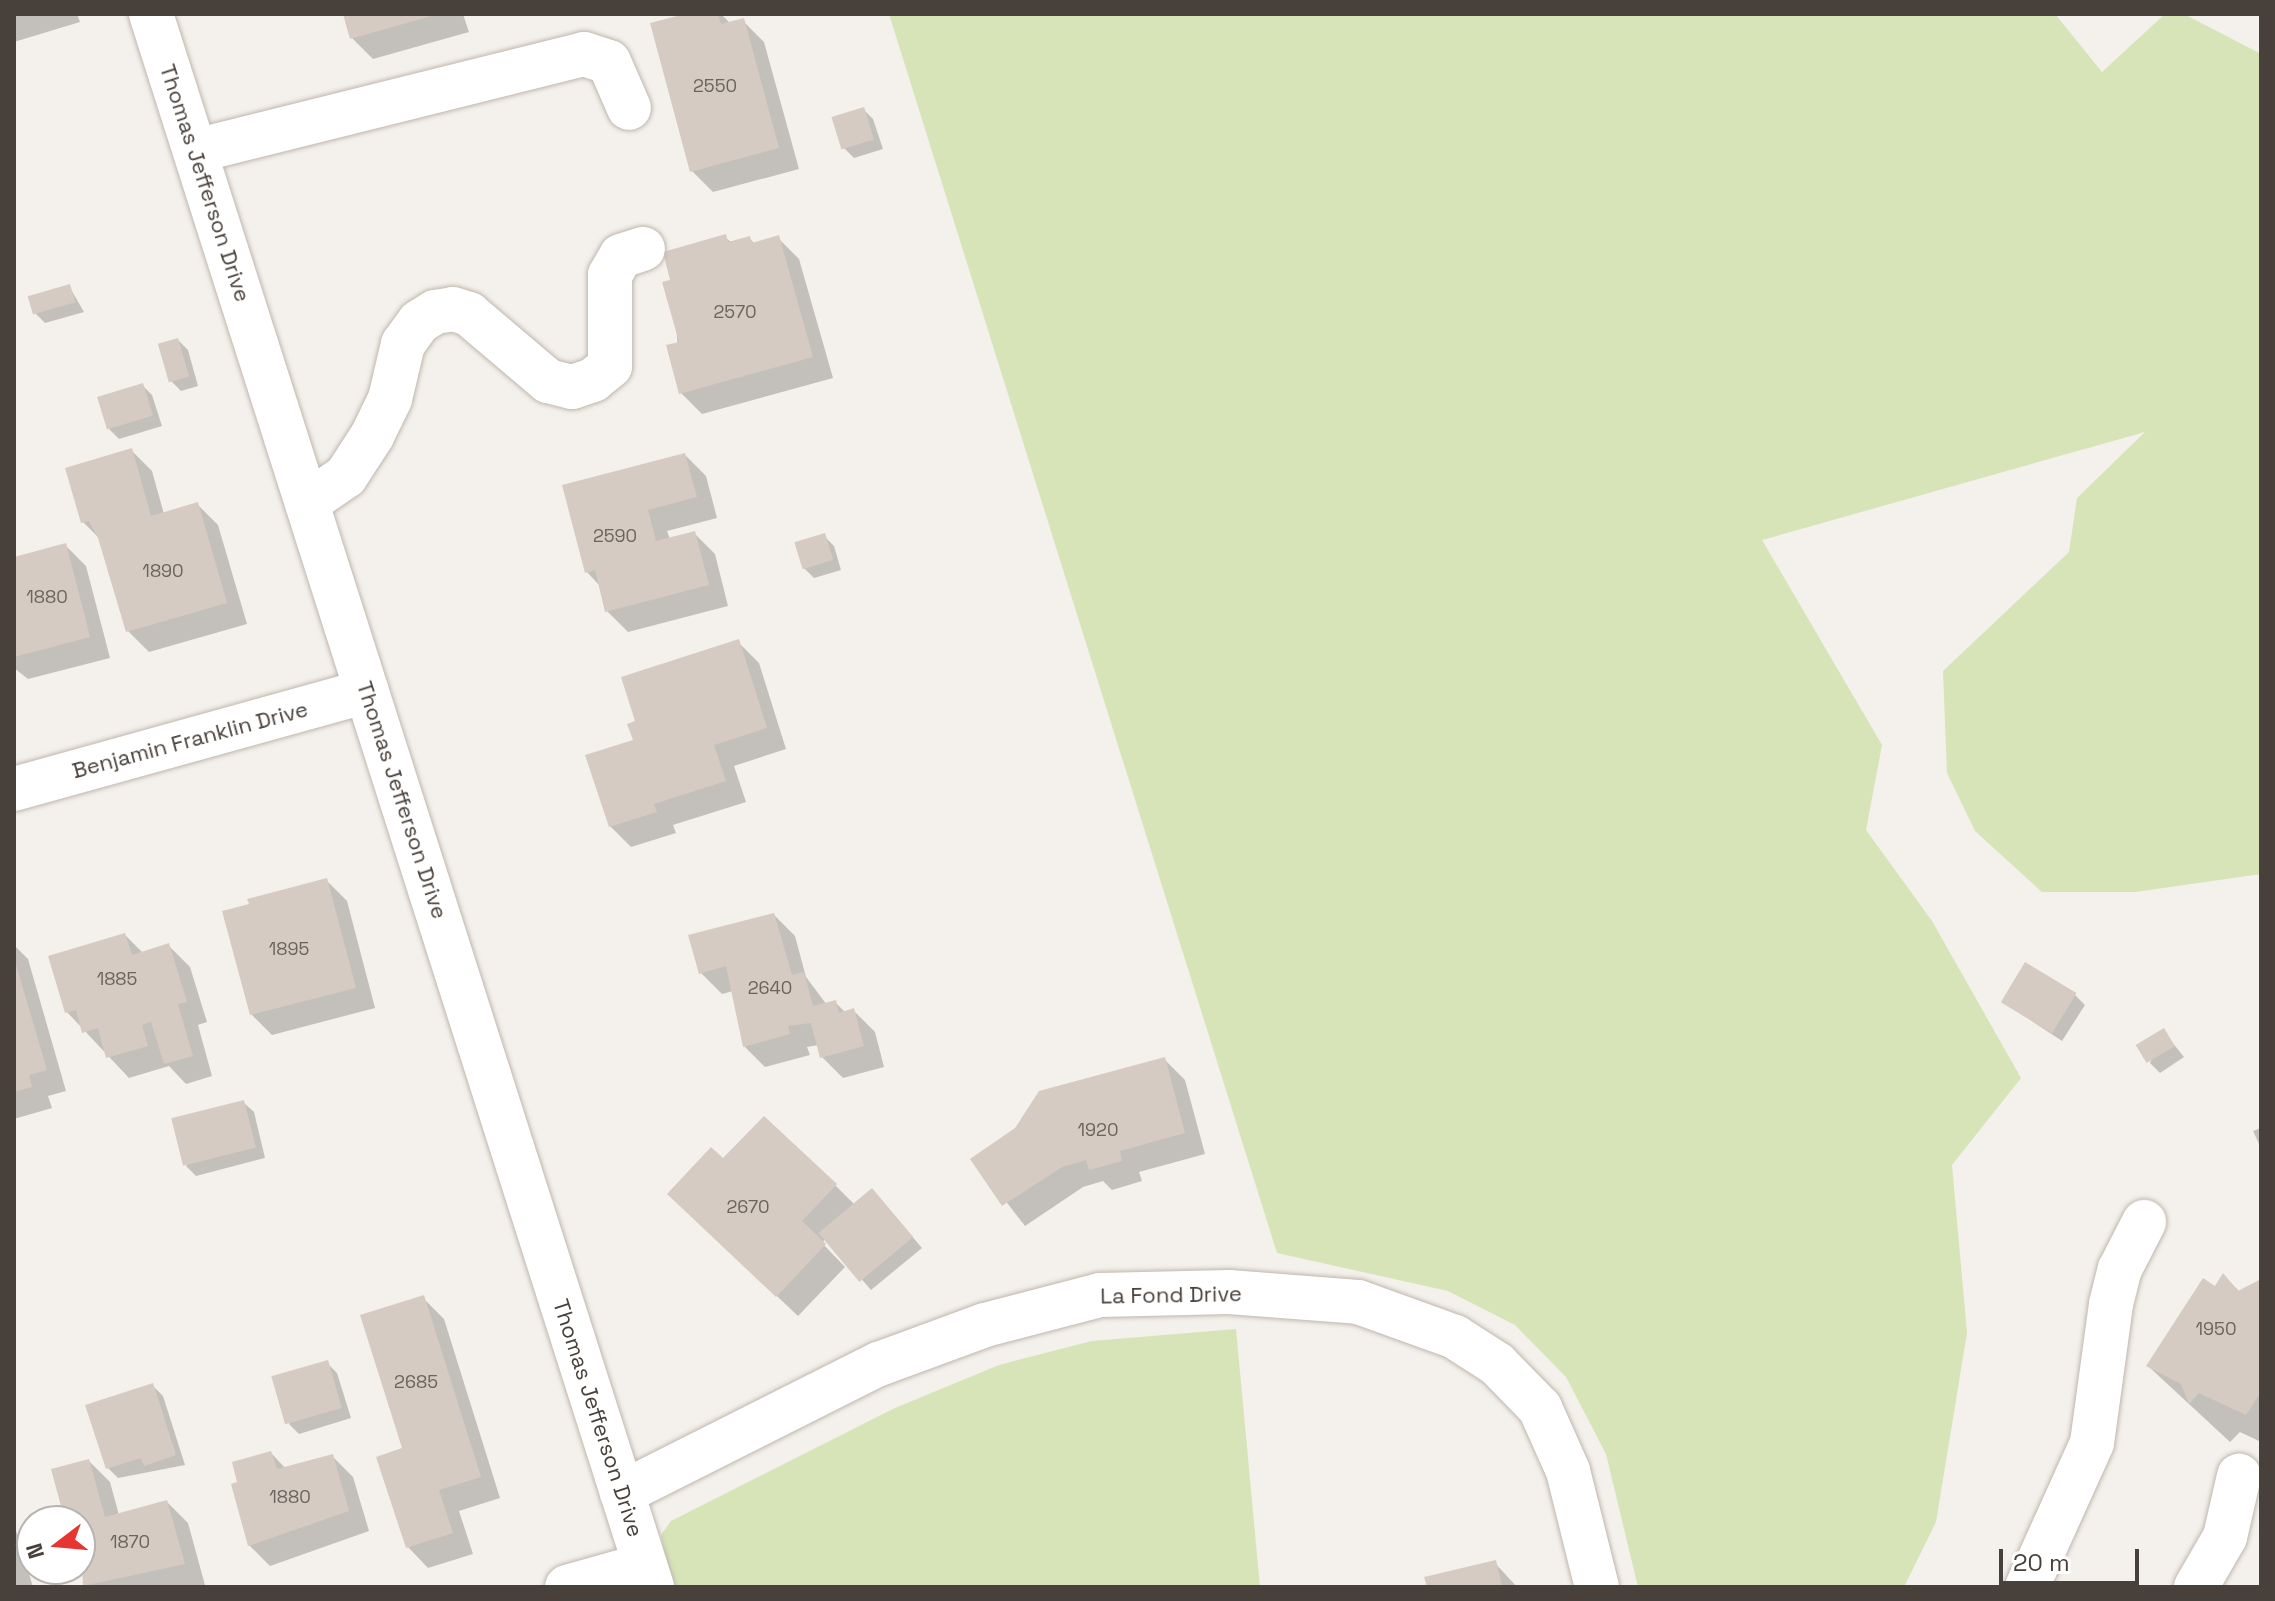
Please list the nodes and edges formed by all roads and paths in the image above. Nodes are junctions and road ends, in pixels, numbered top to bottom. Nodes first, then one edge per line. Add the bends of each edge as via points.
1 (151, 14) edge
2 (629, 108) dead end
3 (195, 151) junction
4 (643, 249) dead end
5 (307, 503) junction
6 (367, 691) junction
7 (14, 789) edge
8 (2144, 1222) dead end
9 (2239, 1476) dead end
10 (622, 1493) junction
11 (648, 1576) edge
12 (567, 1587) edge
13 (1597, 1587) edge
14 (2027, 1587) edge
15 (2196, 1587) edge

1 - 3 street, Thomas Jefferson Drive
2 - 3 street via 609,62 584,54
3 - 5 street, Thomas Jefferson Drive
4 - 5 street via 621,256 610,275 610,366 593,380 572,387 548,381 469,314 453,309 419,322 403,344 390,399 372,436 346,476
5 - 6 street, Thomas Jefferson Drive
6 - 7 street, Benjamin Franklin Drive
6 - 10 street, Thomas Jefferson Drive
8 - 14 street via 2120,1269 2111,1304 2092,1443
9 - 15 street via 2225,1537
10 - 11 street, Thomas Jefferson Drive
10 - 13 street, La Fond Drive via 879,1364 999,1321 1100,1295 1229,1292 1358,1302 1455,1337 1497,1364 1540,1408 1568,1471
11 - 12 street

